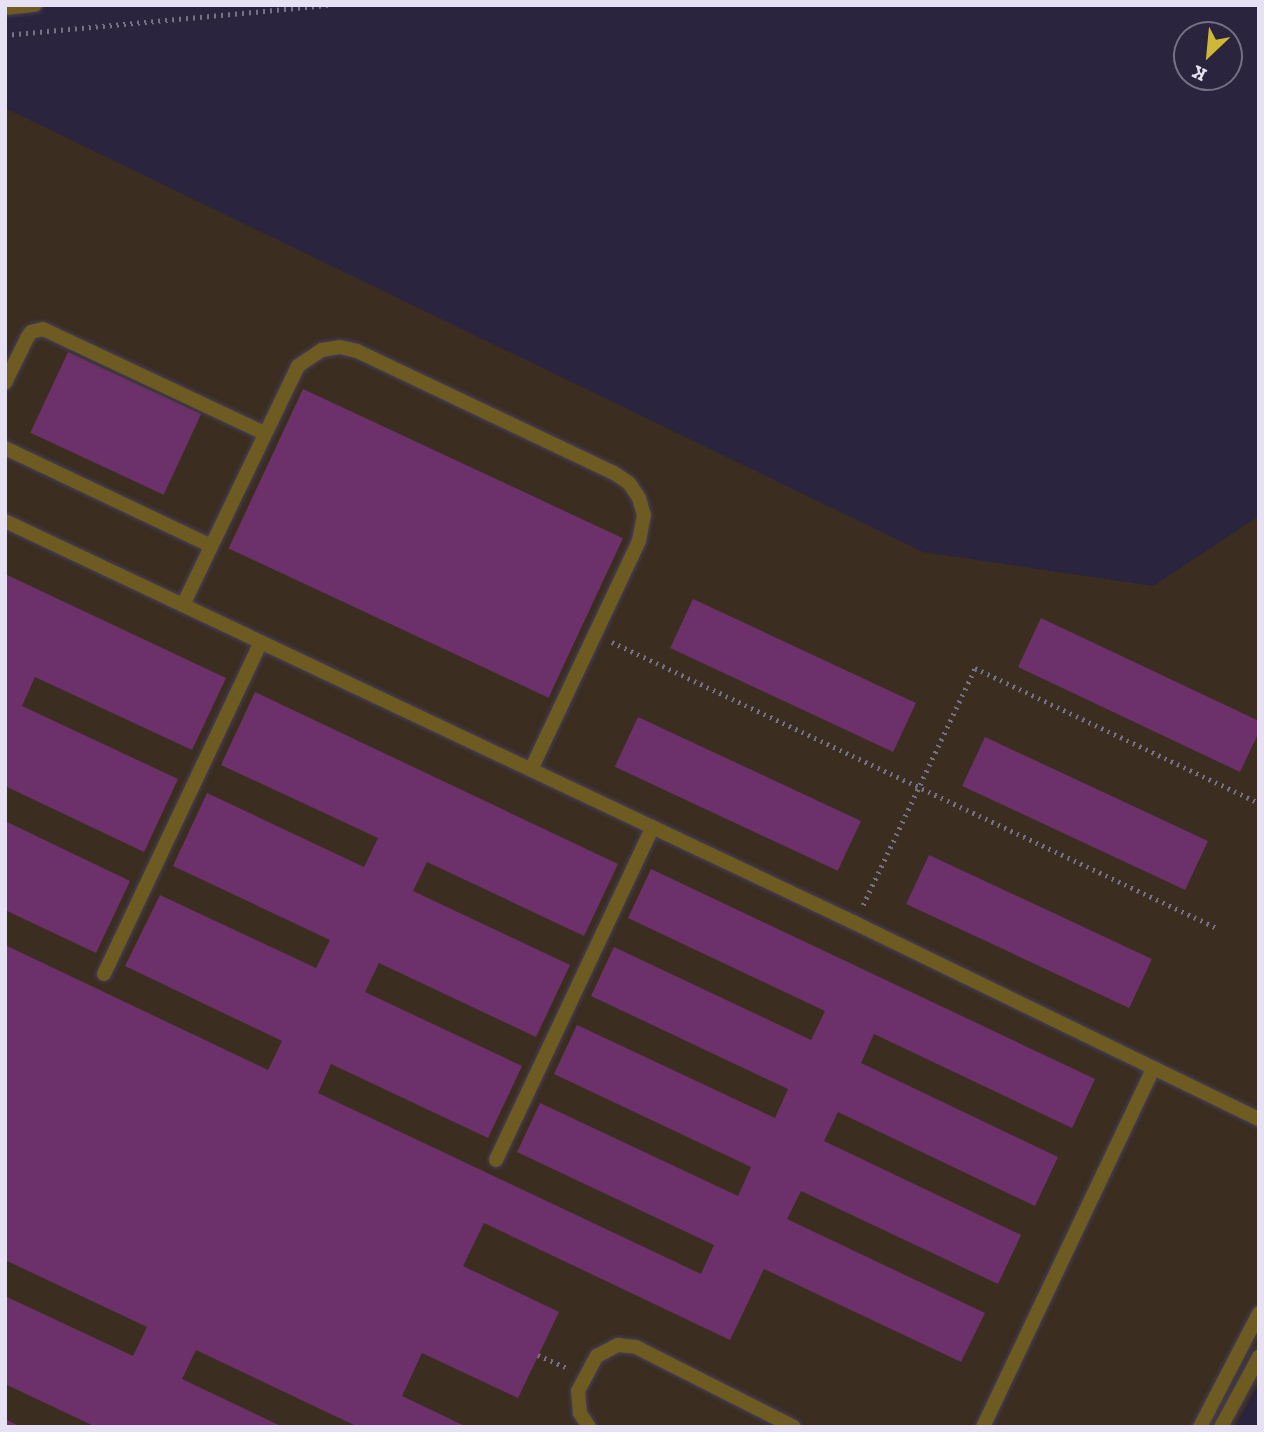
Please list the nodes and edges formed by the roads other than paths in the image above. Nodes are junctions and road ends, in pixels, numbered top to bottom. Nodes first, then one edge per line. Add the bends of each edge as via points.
1 (35, 5) edge
2 (5, 8) edge
3 (5, 383) edge
4 (264, 433) junction
5 (5, 448) edge
6 (5, 521) edge
7 (211, 546) junction
8 (183, 605) junction
9 (261, 642) junction
10 (531, 769) junction
11 (653, 827) junction
12 (104, 974) dead end
13 (1153, 1069) junction
14 (1259, 1119) edge
15 (496, 1160) dead end
16 (1259, 1312) edge
17 (1259, 1357) edge
18 (589, 1427) edge
19 (794, 1427) edge
20 (984, 1427) edge
21 (1200, 1427) edge
22 (1221, 1427) edge

1 - 2 lane
3 - 4 lane via 27,338 43,329
4 - 7 lane
4 - 10 lane via 298,366 313,353 340,347 357,351 629,483 639,498 643,524 639,541
5 - 7 lane
6 - 8 lane
7 - 8 lane
8 - 9 lane
9 - 10 lane
9 - 12 lane
10 - 11 lane
11 - 13 lane
11 - 15 lane
13 - 14 lane
13 - 20 lane
16 - 21 lane
17 - 22 lane
18 - 19 lane via 578,1398 597,1356 610,1348 636,1347

